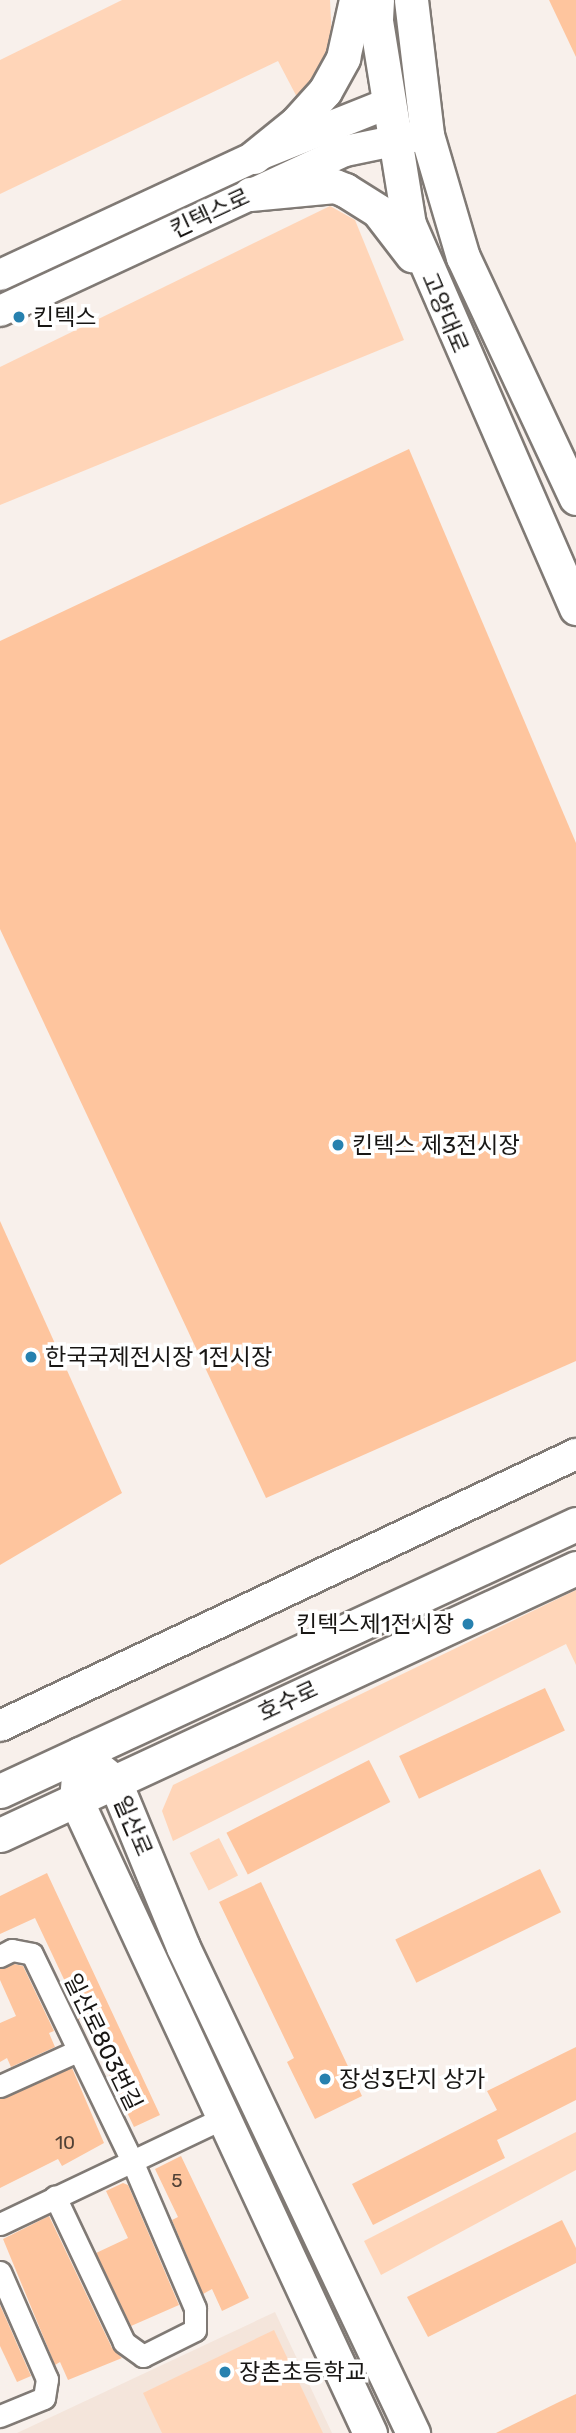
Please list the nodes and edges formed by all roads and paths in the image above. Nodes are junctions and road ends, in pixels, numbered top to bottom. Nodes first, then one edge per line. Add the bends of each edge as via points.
1 (356, 0) edge
2 (377, 0) edge
3 (411, 0) edge
4 (421, 94) junction
5 (389, 103) junction
6 (411, 137) junction
7 (254, 157) junction
8 (250, 194) junction
9 (427, 273) junction
10 (0, 275) edge
11 (0, 311) edge
12 (576, 498) edge
13 (576, 608) edge
14 (576, 1454) edge
15 (576, 1524) edge
16 (576, 1568) edge
17 (0, 1726) edge
18 (80, 1754) junction
19 (115, 1782) junction
20 (0, 1791) edge
21 (76, 1800) junction
22 (0, 1835) edge
23 (123, 1902) junction
24 (177, 1933) junction
25 (0, 1956) edge
26 (77, 2051) junction
27 (0, 2086) edge
28 (223, 2118) junction
29 (132, 2161) junction
30 (55, 2197) junction
31 (0, 2224) edge
32 (0, 2273) edge
33 (0, 2416) edge
34 (370, 2433) edge
35 (413, 2433) edge

1 - 7 main road via 344,58 325,90 296,123
2 - 5 main road, 고양대로 via 376,22
3 - 4 main road, 고양대로
4 - 5 main road, 킨텍스로
4 - 6 main road, 고양대로
5 - 6 main road, 고양대로
5 - 7 main road, 킨텍스로
6 - 8 main road, 킨텍스로 via 345,151
6 - 9 main road, 고양대로 via 409,224
6 - 12 main road, 고양대로
7 - 10 main road, 킨텍스로
8 - 9 main road via 335,186 345,190 378,211
8 - 11 main road, 킨텍스로
9 - 13 main road, 고양대로
14 - 17 main road
15 - 18 main road, 호수로
16 - 19 main road, 호수로
18 - 19 main road, 일산로
18 - 20 main road, 호수로
18 - 21 main road, 일산로
19 - 21 main road, 호수로
19 - 24 main road, 일산로
21 - 22 main road, 호수로
21 - 23 main road, 일산로
23 - 24 main road via 124,1882 134,1879 155,1921
23 - 28 main road, 일산로
24 - 35 main road, 일산로
25 - 26 street, 일산로803번길 via 24,1950 32,1954
26 - 27 street
26 - 29 street, 일산로803번길
28 - 29 street
28 - 34 main road, 일산로
29 - 30 street
29 - 30 street, 일산로803번길 via 195,2308 195,2330 143,2356 124,2343
30 - 31 street
32 - 33 street via 47,2379 44,2398

